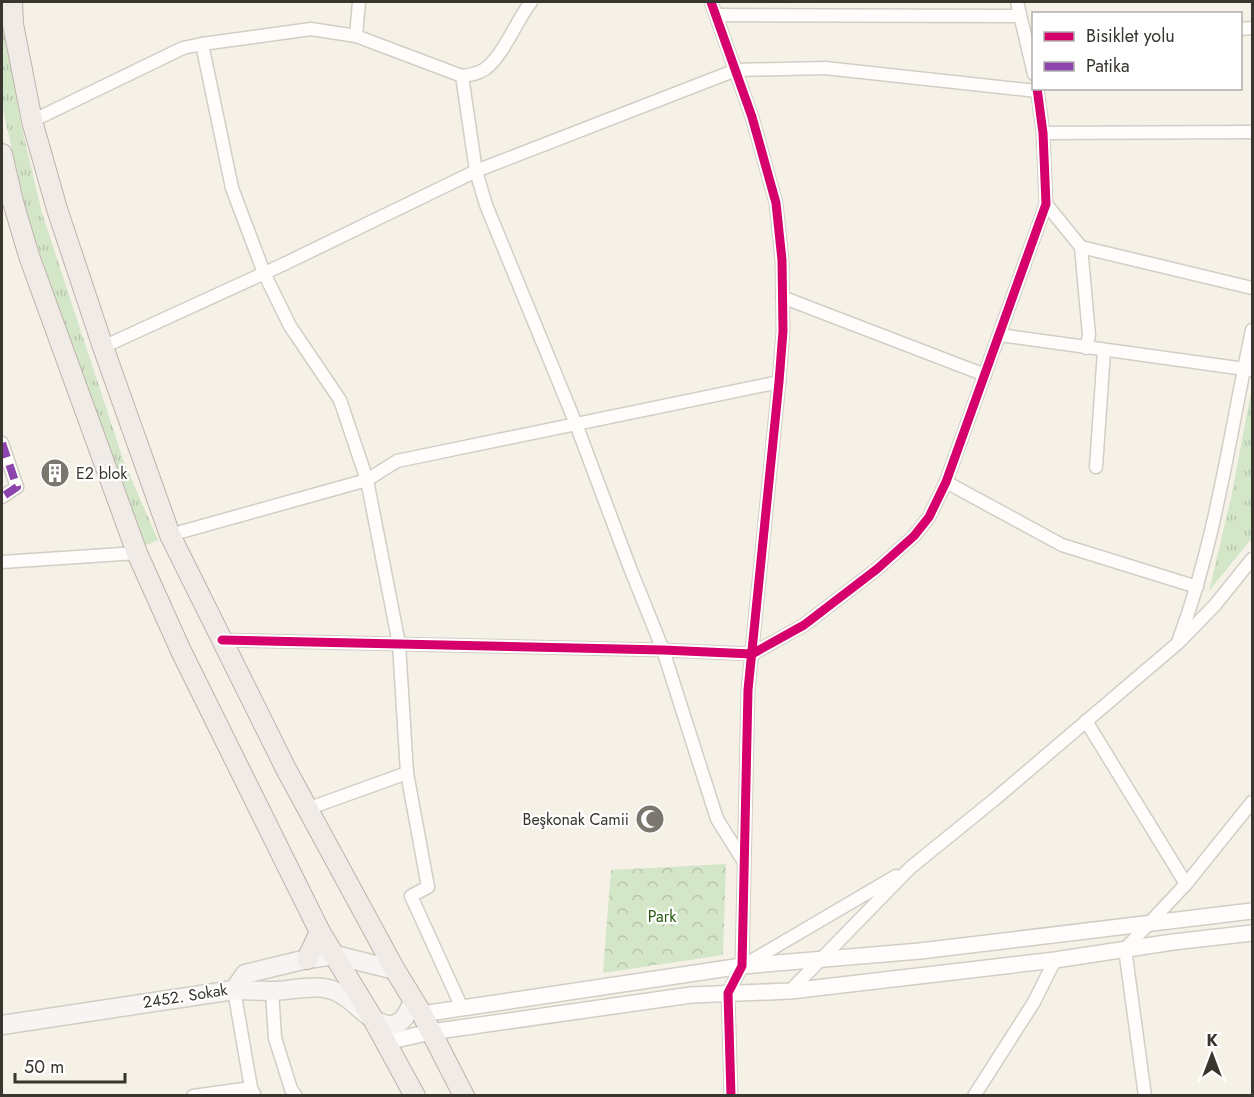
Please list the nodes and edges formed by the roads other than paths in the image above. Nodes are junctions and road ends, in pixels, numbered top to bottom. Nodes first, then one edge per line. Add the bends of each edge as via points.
1 (12, 2) edge
2 (359, 2) edge
3 (531, 2) edge
4 (711, 2) edge
5 (1017, 2) edge
6 (716, 15) junction
7 (1020, 16) junction
8 (356, 36) junction
9 (202, 44) junction
10 (1032, 60) edge
11 (736, 70) junction
12 (462, 76) junction
13 (1032, 89) edge
14 (1037, 90) edge
15 (32, 121) junction
16 (1252, 132) edge
17 (1043, 133) junction
18 (2, 154) edge
19 (476, 171) junction
20 (1046, 204) junction
21 (7, 205) edge
22 (1081, 247) junction
23 (264, 273) junction
24 (1252, 288) edge
25 (782, 297) junction
26 (1252, 330) edge
27 (1000, 335) junction
28 (103, 348) junction
29 (1086, 348) junction
30 (1104, 351) junction
31 (1248, 369) edge
32 (985, 375) junction
33 (779, 382) junction
34 (576, 424) junction
35 (2, 443) edge
36 (1096, 467) dead end
37 (367, 480) junction
38 (946, 482) junction
39 (2, 497) edge
40 (170, 535) junction
41 (137, 553) junction
42 (1252, 559) edge
43 (2, 562) edge
44 (1197, 587) junction
45 (222, 640) junction
46 (1178, 643) junction
47 (399, 644) junction
48 (663, 650) junction
49 (752, 654) junction
50 (1086, 721) junction
51 (407, 773) junction
52 (1252, 802) edge
53 (307, 809) junction
54 (744, 863) junction
55 (910, 868) junction
56 (1186, 884) junction
57 (1252, 911) edge
58 (1151, 923) junction
59 (320, 932) junction
60 (1252, 933) edge
61 (1125, 950) junction
62 (335, 955) junction
63 (307, 959) junction
64 (820, 960) junction
65 (1055, 960) junction
66 (742, 966) junction
67 (395, 970) junction
68 (234, 990) junction
69 (272, 991) junction
70 (790, 991) junction
71 (728, 993) junction
72 (417, 1007) junction
73 (462, 1008) junction
74 (373, 1019) junction
75 (2, 1024) edge
76 (431, 1032) junction
77 (386, 1042) junction
78 (253, 1092) edge
79 (193, 1095) edge
80 (296, 1095) edge
81 (415, 1095) edge
82 (464, 1095) edge
83 (731, 1095) edge
84 (974, 1095) edge
85 (1145, 1095) edge

1 - 15 main road
2 - 8 street
3 - 12 street via 486,68
4 - 6 street
5 - 7 street
6 - 7 street
6 - 11 street
7 - 10 street
8 - 9 street via 311,29
8 - 12 street
9 - 15 street via 183,48
9 - 23 street via 232,188
11 - 13 street via 825,68
11 - 19 street
11 - 25 street via 776,203
12 - 19 street
14 - 17 street
15 - 28 main road
16 - 17 street
17 - 20 street
18 - 21 main road
19 - 23 street
19 - 34 street via 486,205
20 - 22 street
20 - 27 street
21 - 41 main road
22 - 24 street
22 - 29 street via 1089,335
23 - 28 street
23 - 37 street via 290,326 340,400
25 - 32 street
25 - 33 street
26 - 31 street
27 - 29 street
27 - 32 street
28 - 40 main road
29 - 30 street
30 - 31 street
30 - 36 street
31 - 44 street
32 - 38 street
33 - 34 street
33 - 49 street
34 - 37 street via 397,461
34 - 48 street
35 - 39 street via 17,488
37 - 40 street
37 - 47 street
38 - 44 street via 1062,545
38 - 49 street via 929,517 914,536 804,625
40 - 45 main road
41 - 43 street
41 - 59 main road
42 - 46 street
44 - 46 street
45 - 47 street
45 - 53 main road
46 - 50 street
47 - 48 street
47 - 51 street
48 - 49 street
48 - 54 street via 717,819
49 - 54 street
50 - 55 street
50 - 56 street
51 - 53 street
51 - 73 street via 428,887 411,896
52 - 56 street
53 - 67 main road
54 - 66 street
55 - 64 street
55 - 66 street
56 - 58 street
57 - 58 street
58 - 61 street
58 - 64 street
59 - 62 main road
59 - 63 main road
60 - 61 street
61 - 65 street
61 - 85 street
62 - 63 main road, 2452. Sokak
62 - 67 main road, 2452. Sokak
62 - 74 main road
63 - 68 main road, 2452. Sokak via 245,974
64 - 66 street
64 - 70 street
65 - 70 street
65 - 84 street via 1034,1002
66 - 71 street
66 - 73 street
67 - 72 main road
68 - 69 main road
68 - 75 main road, 2452. Sokak
68 - 78 street
69 - 74 main road via 317,988 338,992
69 - 80 street via 275,1038
70 - 71 street
71 - 76 street
71 - 83 street
72 - 73 street
72 - 74 main road via 390,1025
72 - 76 main road
74 - 77 main road
76 - 77 street
76 - 82 main road
77 - 81 main road
78 - 79 street

